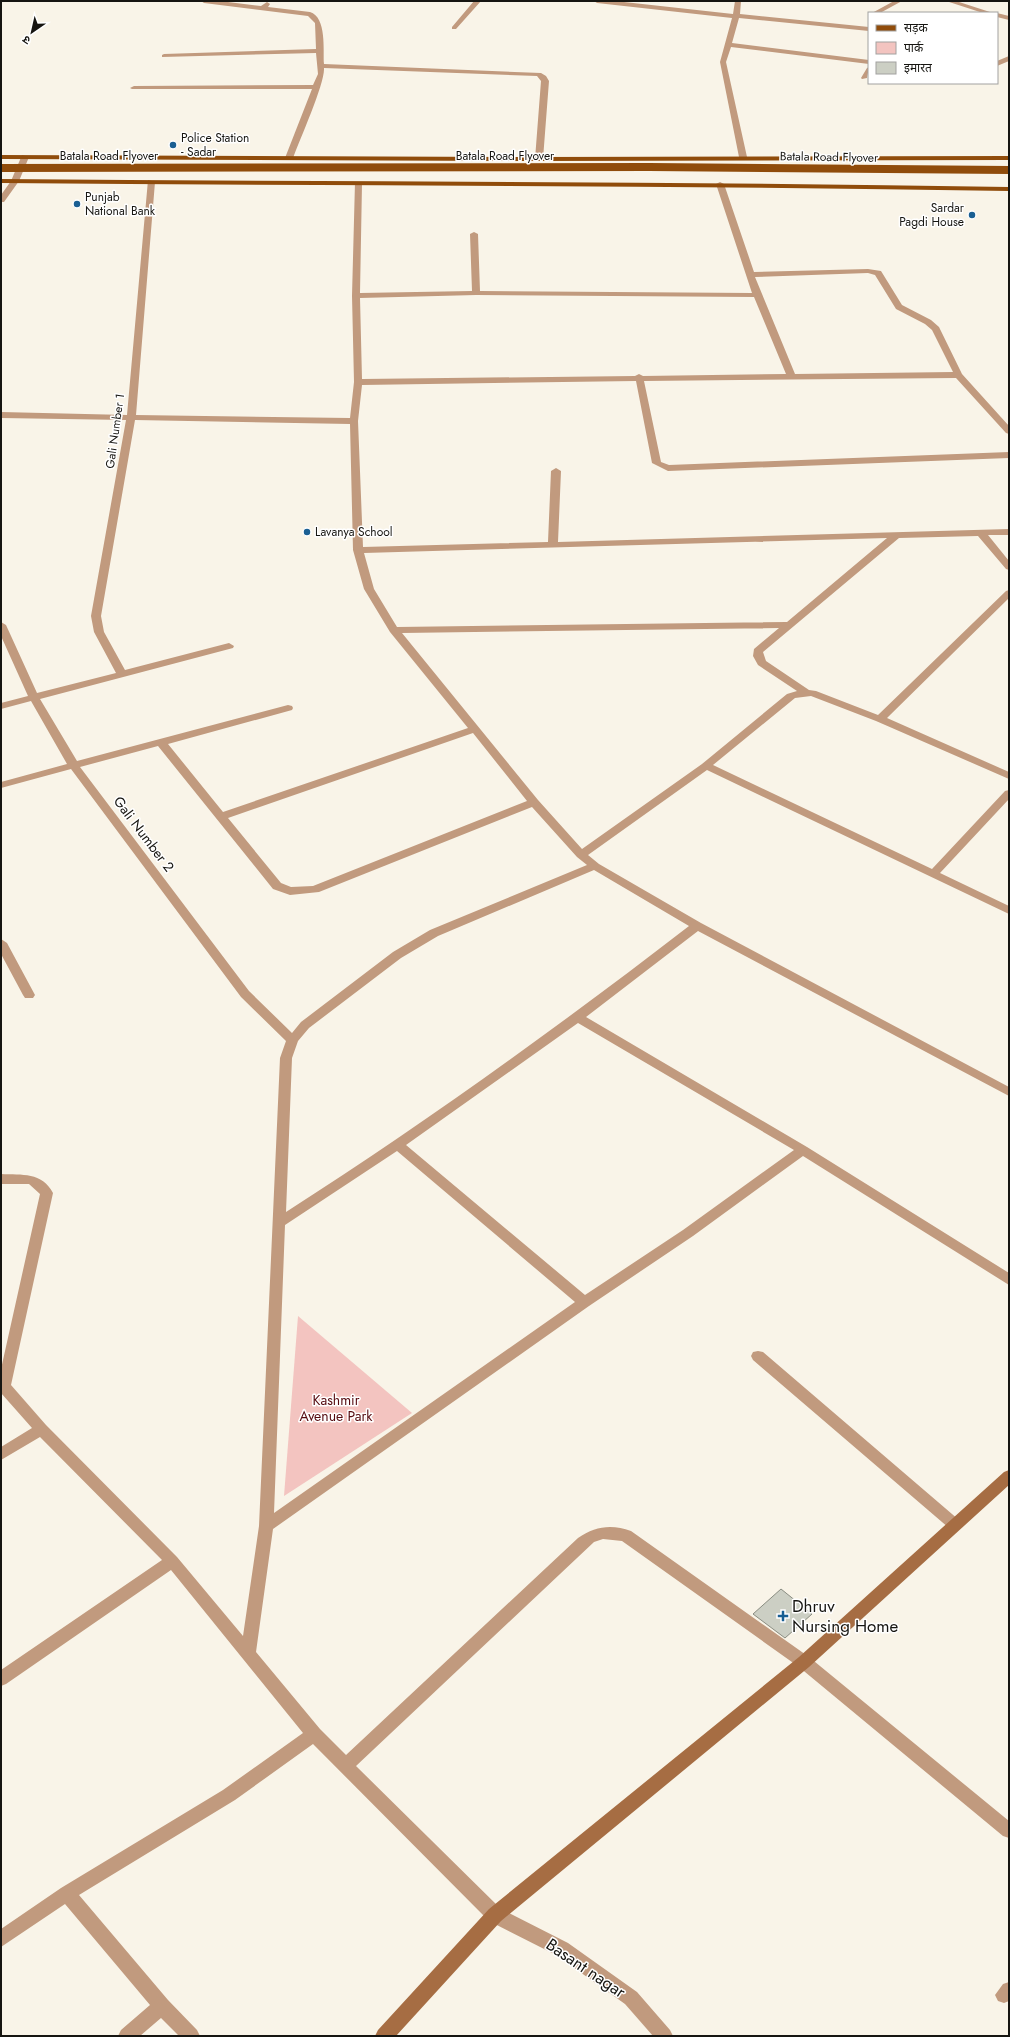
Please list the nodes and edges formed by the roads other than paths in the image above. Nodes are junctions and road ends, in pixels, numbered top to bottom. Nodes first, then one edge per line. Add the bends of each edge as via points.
1 (204, 1) edge
2 (271, 1) edge
3 (478, 1) edge
4 (597, 1) edge
5 (738, 1) edge
6 (899, 1) edge
7 (949, 1) edge
8 (979, 1) edge
9 (969, 7) junction
10 (262, 8) junction
11 (877, 12) edge
12 (985, 12) edge
13 (998, 15) edge
14 (736, 16) junction
15 (1009, 18) edge
16 (454, 28) dead end
17 (868, 29) edge
18 (728, 45) junction
19 (321, 52) junction
20 (164, 56) dead end
21 (1009, 58) edge
22 (868, 62) edge
23 (998, 64) edge
24 (320, 66) junction
25 (868, 71) edge
26 (864, 78) dead end
27 (316, 87) junction
28 (134, 88) dead end
29 (1, 157) edge
30 (25, 157) junction
31 (743, 157) junction
32 (289, 158) junction
33 (1009, 158) edge
34 (539, 159) junction
35 (1, 168) edge
36 (1009, 170) edge
37 (1, 181) edge
38 (15, 181) junction
39 (151, 182) junction
40 (358, 184) junction
41 (720, 184) junction
42 (1009, 189) edge
43 (1, 200) edge
44 (474, 234) dead end
45 (750, 274) junction
46 (476, 293) junction
47 (756, 295) junction
48 (356, 296) junction
49 (958, 375) junction
50 (791, 376) junction
51 (639, 377) junction
52 (358, 382) junction
53 (1, 416) edge
54 (131, 419) junction
55 (354, 421) junction
56 (1009, 431) edge
57 (1009, 455) edge
58 (556, 471) dead end
59 (1009, 532) edge
60 (981, 533) junction
61 (897, 535) junction
62 (553, 543) junction
63 (358, 550) junction
64 (1009, 567) edge
65 (1009, 593) edge
66 (1, 625) edge
67 (789, 625) junction
68 (394, 630) junction
69 (229, 646) dead end
70 (122, 675) junction
71 (806, 693) junction
72 (34, 698) junction
73 (1, 706) edge
74 (288, 708) dead end
75 (880, 719) junction
76 (475, 729) junction
77 (160, 741) junction
78 (74, 766) junction
79 (706, 766) junction
80 (1009, 776) edge
81 (1, 785) edge
82 (1009, 793) edge
83 (534, 802) junction
84 (222, 817) junction
85 (581, 855) junction
86 (595, 866) junction
87 (933, 874) junction
88 (1009, 910) edge
89 (698, 926) junction
90 (1, 943) edge
91 (29, 995) dead end
92 (578, 1017) junction
93 (292, 1040) junction
94 (1009, 1092) edge
95 (398, 1145) junction
96 (803, 1150) junction
97 (1, 1179) edge
98 (279, 1223) junction
99 (1009, 1280) edge
100 (584, 1302) junction
101 (758, 1356) dead end
102 (3, 1385) edge
103 (41, 1429) junction
104 (1, 1454) edge
105 (1009, 1476) edge
106 (954, 1524) junction
107 (266, 1526) junction
108 (172, 1561) junction
109 (248, 1654) junction
110 (804, 1662) junction
111 (1, 1679) edge
112 (314, 1734) junction
113 (346, 1765) junction
114 (1009, 1831) edge
115 (66, 1893) junction
116 (495, 1915) junction
117 (1, 1939) edge
118 (162, 2006) junction
119 (127, 2036) edge
120 (191, 2036) edge
121 (384, 2036) edge
122 (664, 2036) edge

1 - 10 street
2 - 10 street
3 - 16 street
4 - 14 street
5 - 14 street
6 - 11 street
7 - 9 street
8 - 9 street
9 - 12 street
10 - 19 street via 314,16 318,22
13 - 15 street
14 - 17 street
14 - 18 street
18 - 22 street
18 - 31 street via 723,62
19 - 20 street
19 - 24 street
21 - 23 street
24 - 27 street via 321,74
24 - 34 street via 539,74 545,81
25 - 26 street
27 - 28 street
27 - 32 street
29 - 30 main road
30 - 32 main road
30 - 38 street
31 - 33 main road
31 - 34 main road
32 - 34 main road
35 - 36 main road, Batala Road Flyover, bridge via 649,167
37 - 38 main road
38 - 39 main road
38 - 43 street
39 - 40 main road
39 - 54 street, Gali Number 1
40 - 41 main road
40 - 48 street
41 - 42 main road
41 - 45 street
44 - 46 street
45 - 47 street
45 - 49 street via 868,271 878,273 899,307 936,329
46 - 47 street
46 - 48 street
47 - 50 street
48 - 52 street
49 - 50 street
49 - 56 street
50 - 51 street
51 - 52 street
51 - 57 street via 657,463 668,468
52 - 55 street
53 - 54 street
54 - 55 street
54 - 70 street, Gali Number 1 via 96,616 99,632
55 - 63 street
58 - 62 street
59 - 60 street
60 - 61 street
60 - 64 street
61 - 62 street
61 - 67 street
62 - 63 street
63 - 68 street via 369,589
65 - 75 street
66 - 72 street, Gali Number 2
67 - 68 street
67 - 71 street via 758,652 758,656 762,663
68 - 76 street
69 - 70 street
70 - 72 street
71 - 75 street
71 - 79 street via 791,696
72 - 73 street
72 - 78 street, Gali Number 2
74 - 77 street
75 - 80 street
76 - 83 street
76 - 84 street
77 - 78 street
77 - 84 street
78 - 81 street
78 - 93 street, Gali Number 2 via 245,994
79 - 85 street
79 - 87 street
82 - 87 street
83 - 84 street via 315,889 300,891 290,891 277,886
83 - 85 street
85 - 86 street
86 - 89 street
86 - 93 street via 434,933 397,955 305,1025
87 - 88 street
89 - 92 street
89 - 94 street
90 - 91 street
92 - 95 street
92 - 96 street
93 - 98 street via 286,1058
95 - 98 street
95 - 100 street
96 - 99 street
96 - 100 street via 688,1233
97 - 102 street via 32,1180 42,1185 47,1193
98 - 107 street
100 - 107 street
101 - 106 street
102 - 103 street, Basant nagar
103 - 104 street
103 - 108 street, Basant nagar
105 - 106 street
106 - 110 street
107 - 109 street
108 - 109 street, Basant nagar
108 - 111 street
109 - 112 street, Basant nagar
110 - 113 street via 626,1535 605,1531 594,1534 583,1542
110 - 114 street
110 - 116 street
112 - 113 street, Basant nagar
112 - 115 street via 229,1795
113 - 116 street, Basant nagar
115 - 117 street
115 - 118 street
116 - 121 street
116 - 122 street, Basant nagar via 562,1949 631,1998
118 - 119 street
118 - 120 street

